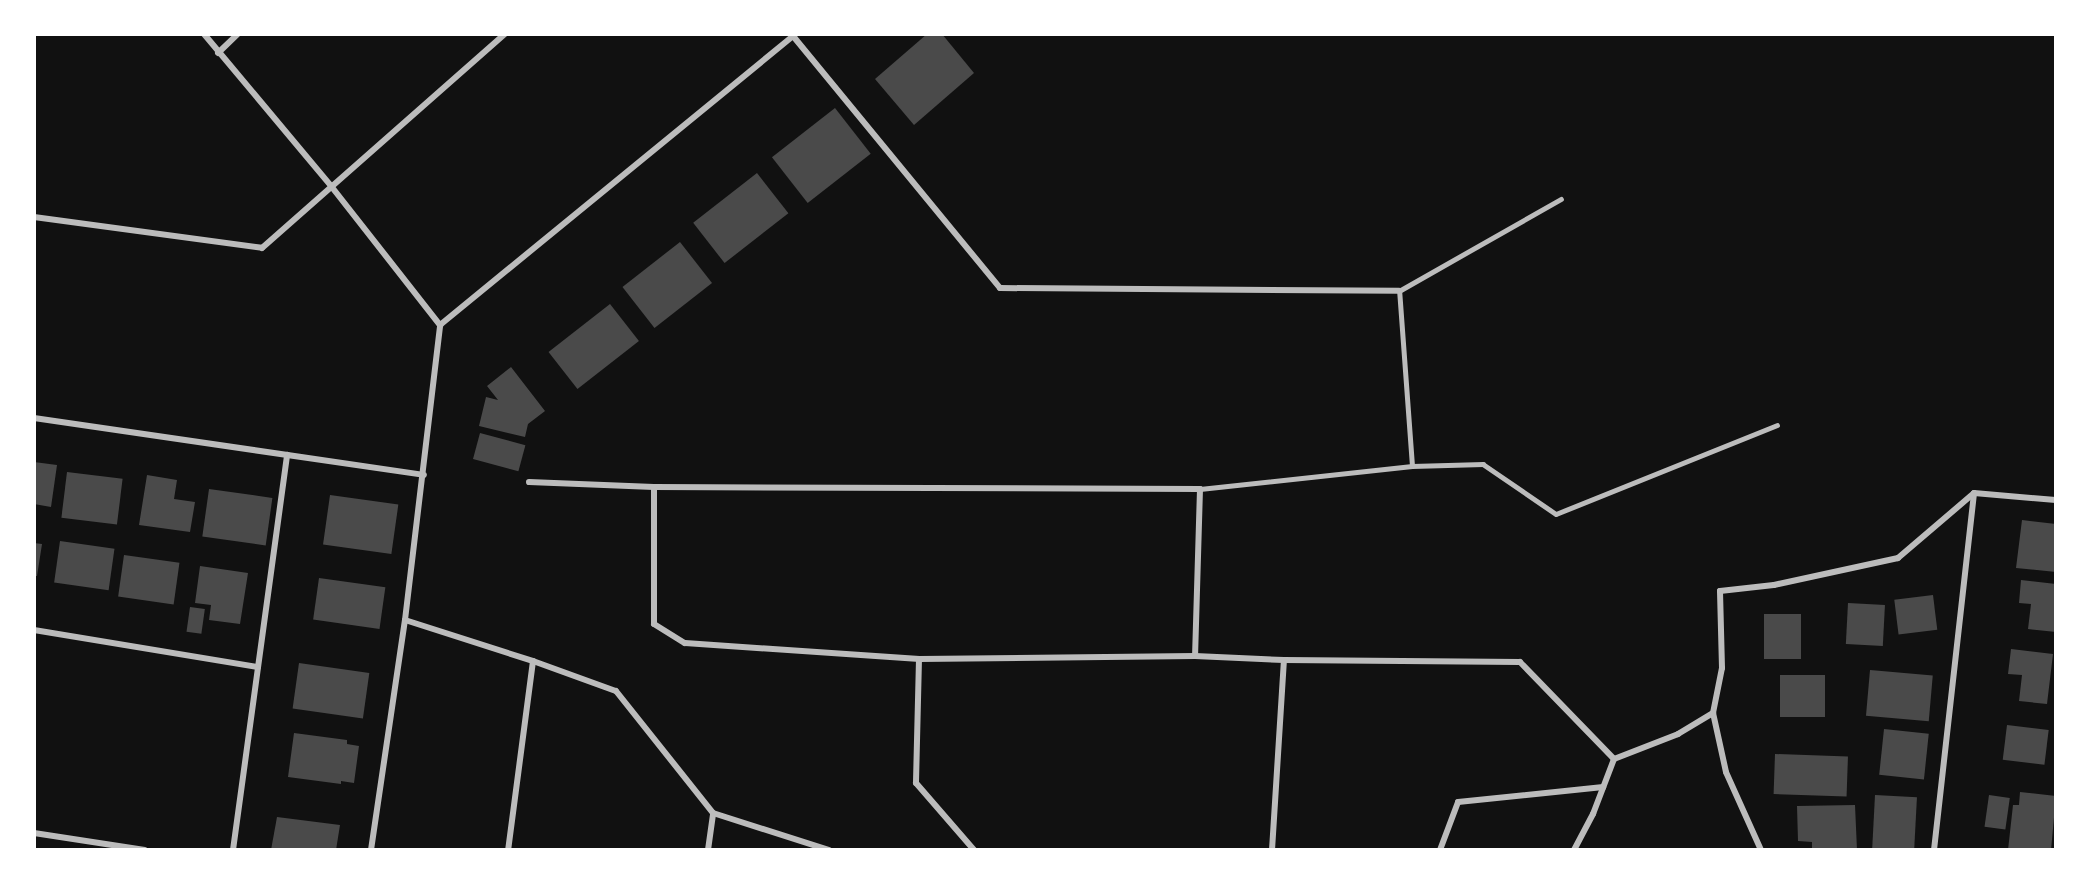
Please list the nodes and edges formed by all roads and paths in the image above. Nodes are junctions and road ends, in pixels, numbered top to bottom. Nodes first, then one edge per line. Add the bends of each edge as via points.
1 (204, 34) edge
2 (238, 34) edge
3 (506, 34) edge
4 (794, 35) edge
5 (218, 53) junction
6 (331, 186) junction
7 (1561, 199) dead end
8 (34, 217) edge
9 (1399, 291) junction
10 (440, 325) junction
11 (34, 418) edge
12 (1776, 425) dead end
13 (287, 454) junction
14 (1412, 466) junction
15 (424, 475) junction
16 (529, 482) dead end
17 (654, 487) junction
18 (1200, 489) junction
19 (1974, 493) junction
20 (2055, 500) edge
21 (405, 620) junction
22 (34, 630) edge
23 (1195, 656) junction
24 (919, 658) junction
25 (1284, 660) junction
26 (533, 661) junction
27 (258, 667) junction
28 (1713, 713) junction
29 (1614, 759) junction
30 (1603, 787) junction
31 (713, 813) junction
32 (34, 833) edge
33 (145, 849) edge
34 (233, 849) edge
35 (371, 849) edge
36 (508, 849) edge
37 (708, 849) edge
38 (830, 849) edge
39 (974, 849) edge
40 (1272, 849) edge
41 (1440, 849) edge
42 (1574, 849) edge
43 (1761, 849) edge
44 (1935, 849) edge

1 - 5 street
2 - 5 street
3 - 6 street
4 - 9 street via 1000,288
4 - 10 street
5 - 6 street
6 - 8 street via 262,248
6 - 10 street
7 - 9 lane
9 - 14 lane
10 - 15 street
11 - 13 street
12 - 14 lane via 1556,514 1483,464
13 - 15 street
13 - 27 street
14 - 18 lane
15 - 21 street
16 - 17 street
17 - 18 street
17 - 24 street via 654,624 685,643
18 - 23 street
19 - 20 street
19 - 28 street via 1898,558 1774,585 1720,591 1722,668
19 - 44 street
21 - 26 street
21 - 35 street
22 - 27 street
23 - 24 street
23 - 25 street
24 - 39 street via 916,783
25 - 29 street via 1520,662
25 - 40 street
26 - 31 street via 616,691
26 - 36 street
27 - 34 street
28 - 29 street via 1678,734
28 - 43 street via 1726,772
29 - 30 street
30 - 41 street via 1458,802
30 - 42 street
31 - 37 street
31 - 38 street
32 - 33 street

